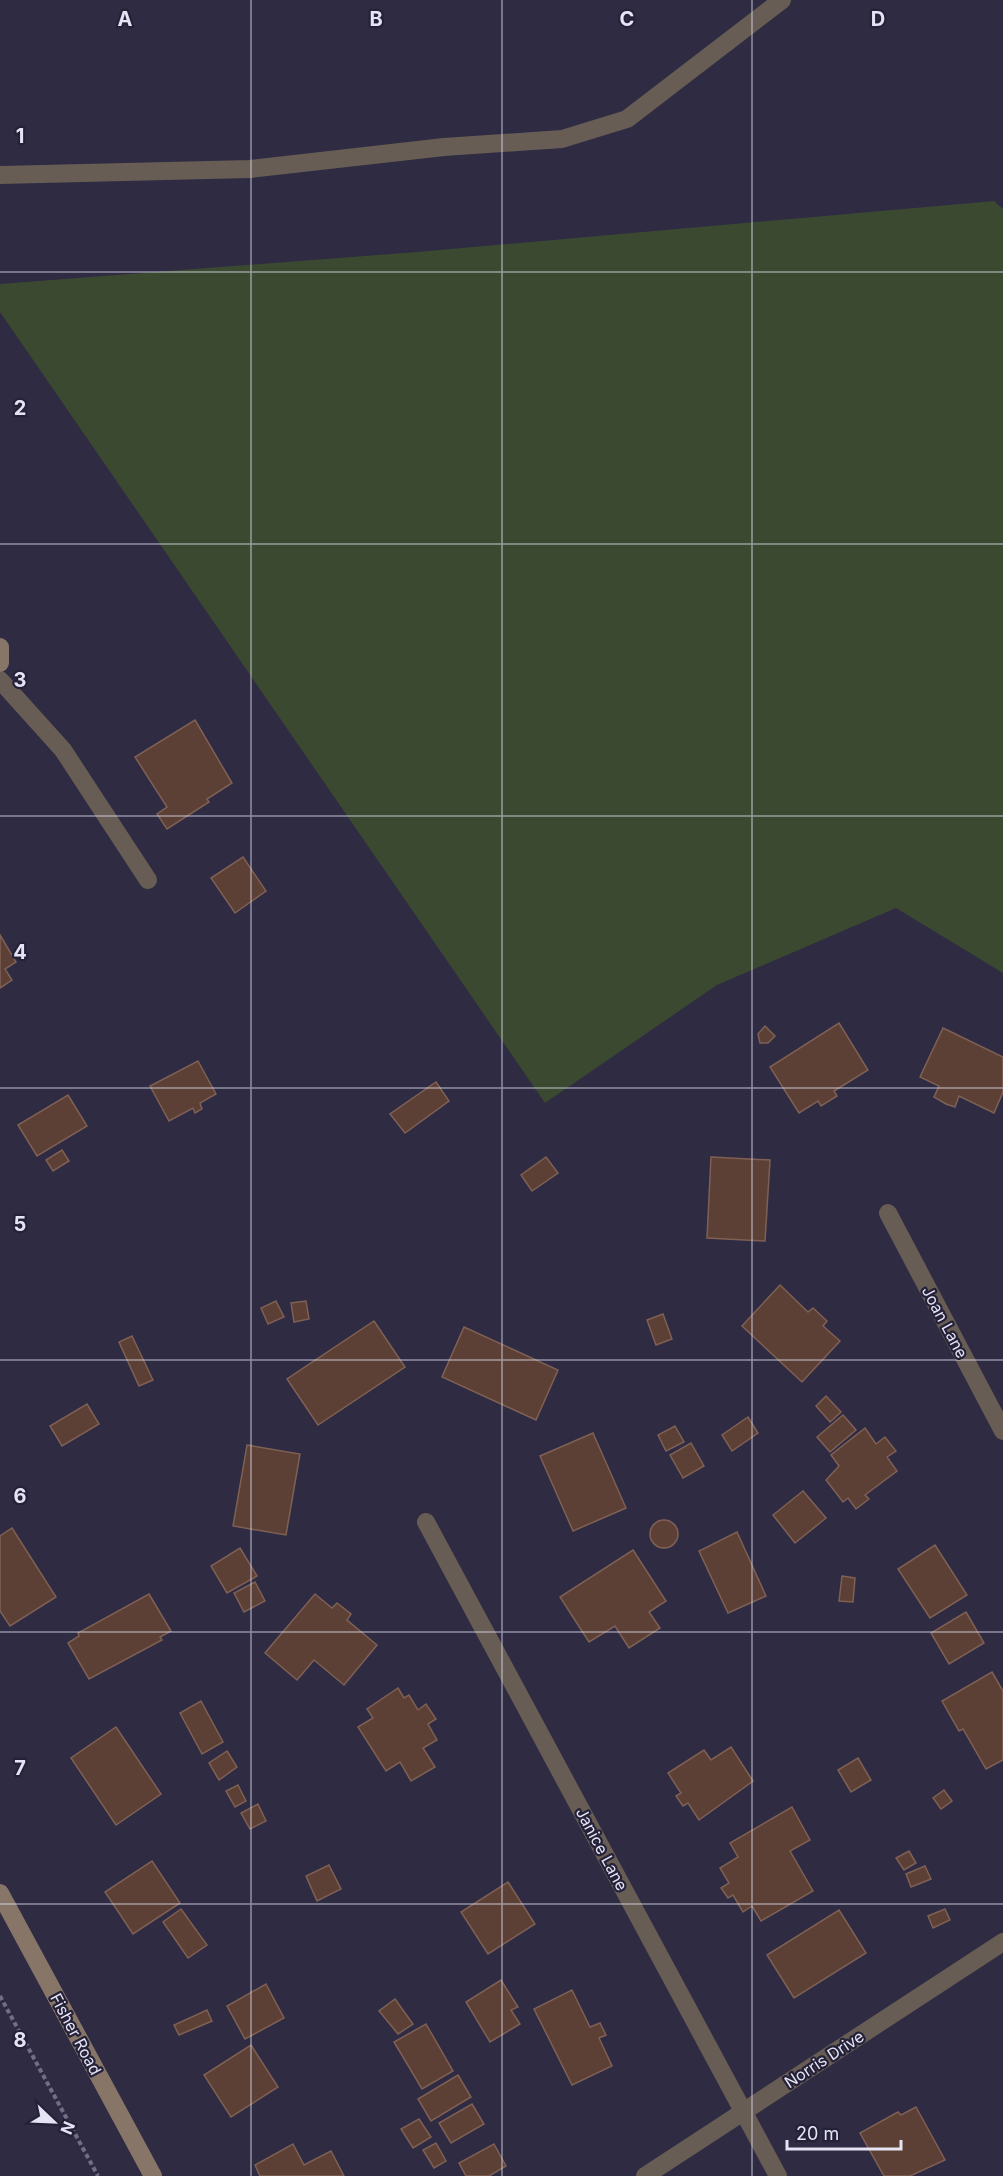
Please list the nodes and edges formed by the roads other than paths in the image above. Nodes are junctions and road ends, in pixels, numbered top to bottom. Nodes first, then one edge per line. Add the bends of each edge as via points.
1 (782, 0) edge
2 (0, 175) edge
3 (0, 647) edge
4 (0, 663) edge
5 (0, 680) edge
6 (148, 880) dead end
7 (888, 1213) dead end
8 (1003, 1431) edge
9 (426, 1522) dead end
10 (0, 1893) edge
11 (1003, 1942) edge
12 (744, 2112) junction
13 (153, 2176) edge
14 (645, 2176) edge
15 (778, 2176) edge

1 - 2 street via 627,119 562,139 444,147 250,169
3 - 4 street
5 - 6 street via 63,750
7 - 8 street, Joan Lane
9 - 12 street, Janice Lane
10 - 13 street, Fisher Road
11 - 12 street, Norris Drive
12 - 14 street, Norris Drive
12 - 15 street, Janice Lane

